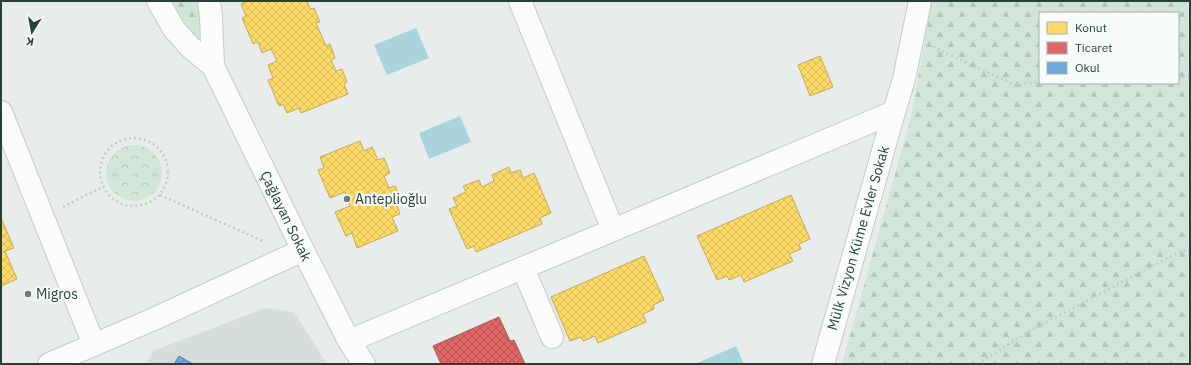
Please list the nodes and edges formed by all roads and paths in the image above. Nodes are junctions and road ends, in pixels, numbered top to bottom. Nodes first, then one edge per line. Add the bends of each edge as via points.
1 (158, 1) edge
2 (209, 1) edge
3 (520, 1) edge
4 (920, 1) edge
5 (912, 38) junction
6 (213, 66) junction
7 (1179, 76) edge
8 (1190, 77) edge
9 (1039, 82) edge
10 (1, 112) edge
11 (894, 112) junction
12 (104, 186) junction
13 (160, 195) junction
14 (43, 218) junction
15 (613, 230) junction
16 (271, 245) dead end
17 (303, 250) junction
18 (1190, 250) edge
19 (522, 268) junction
20 (552, 337) dead end
21 (349, 341) junction
22 (94, 345) junction
23 (50, 364) edge
24 (364, 364) edge
25 (823, 364) edge
26 (978, 364) edge

1 - 6 street via 174,29
2 - 6 street
3 - 15 street
4 - 5 street, Mülk Vizyon Küme Evler Sokak
5 - 9 path via 1015,85
5 - 11 street, Mülk Vizyon Küme Evler Sokak
6 - 17 street, Çağlayan Sokak
7 - 8 path
10 - 14 street
11 - 15 street
11 - 25 street, Mülk Vizyon Küme Evler Sokak
12 - 13 path via 117,201 127,206 140,206
12 - 13 path via 100,171 102,160 115,144 134,138 153,144 166,159 168,178
12 - 14 path
13 - 16 path
14 - 22 street
15 - 19 street
17 - 21 street, Çağlayan Sokak
17 - 22 street
18 - 26 path via 1179,252 1028,332
19 - 20 street
19 - 21 street
21 - 24 street, Çağlayan Sokak
22 - 23 street

